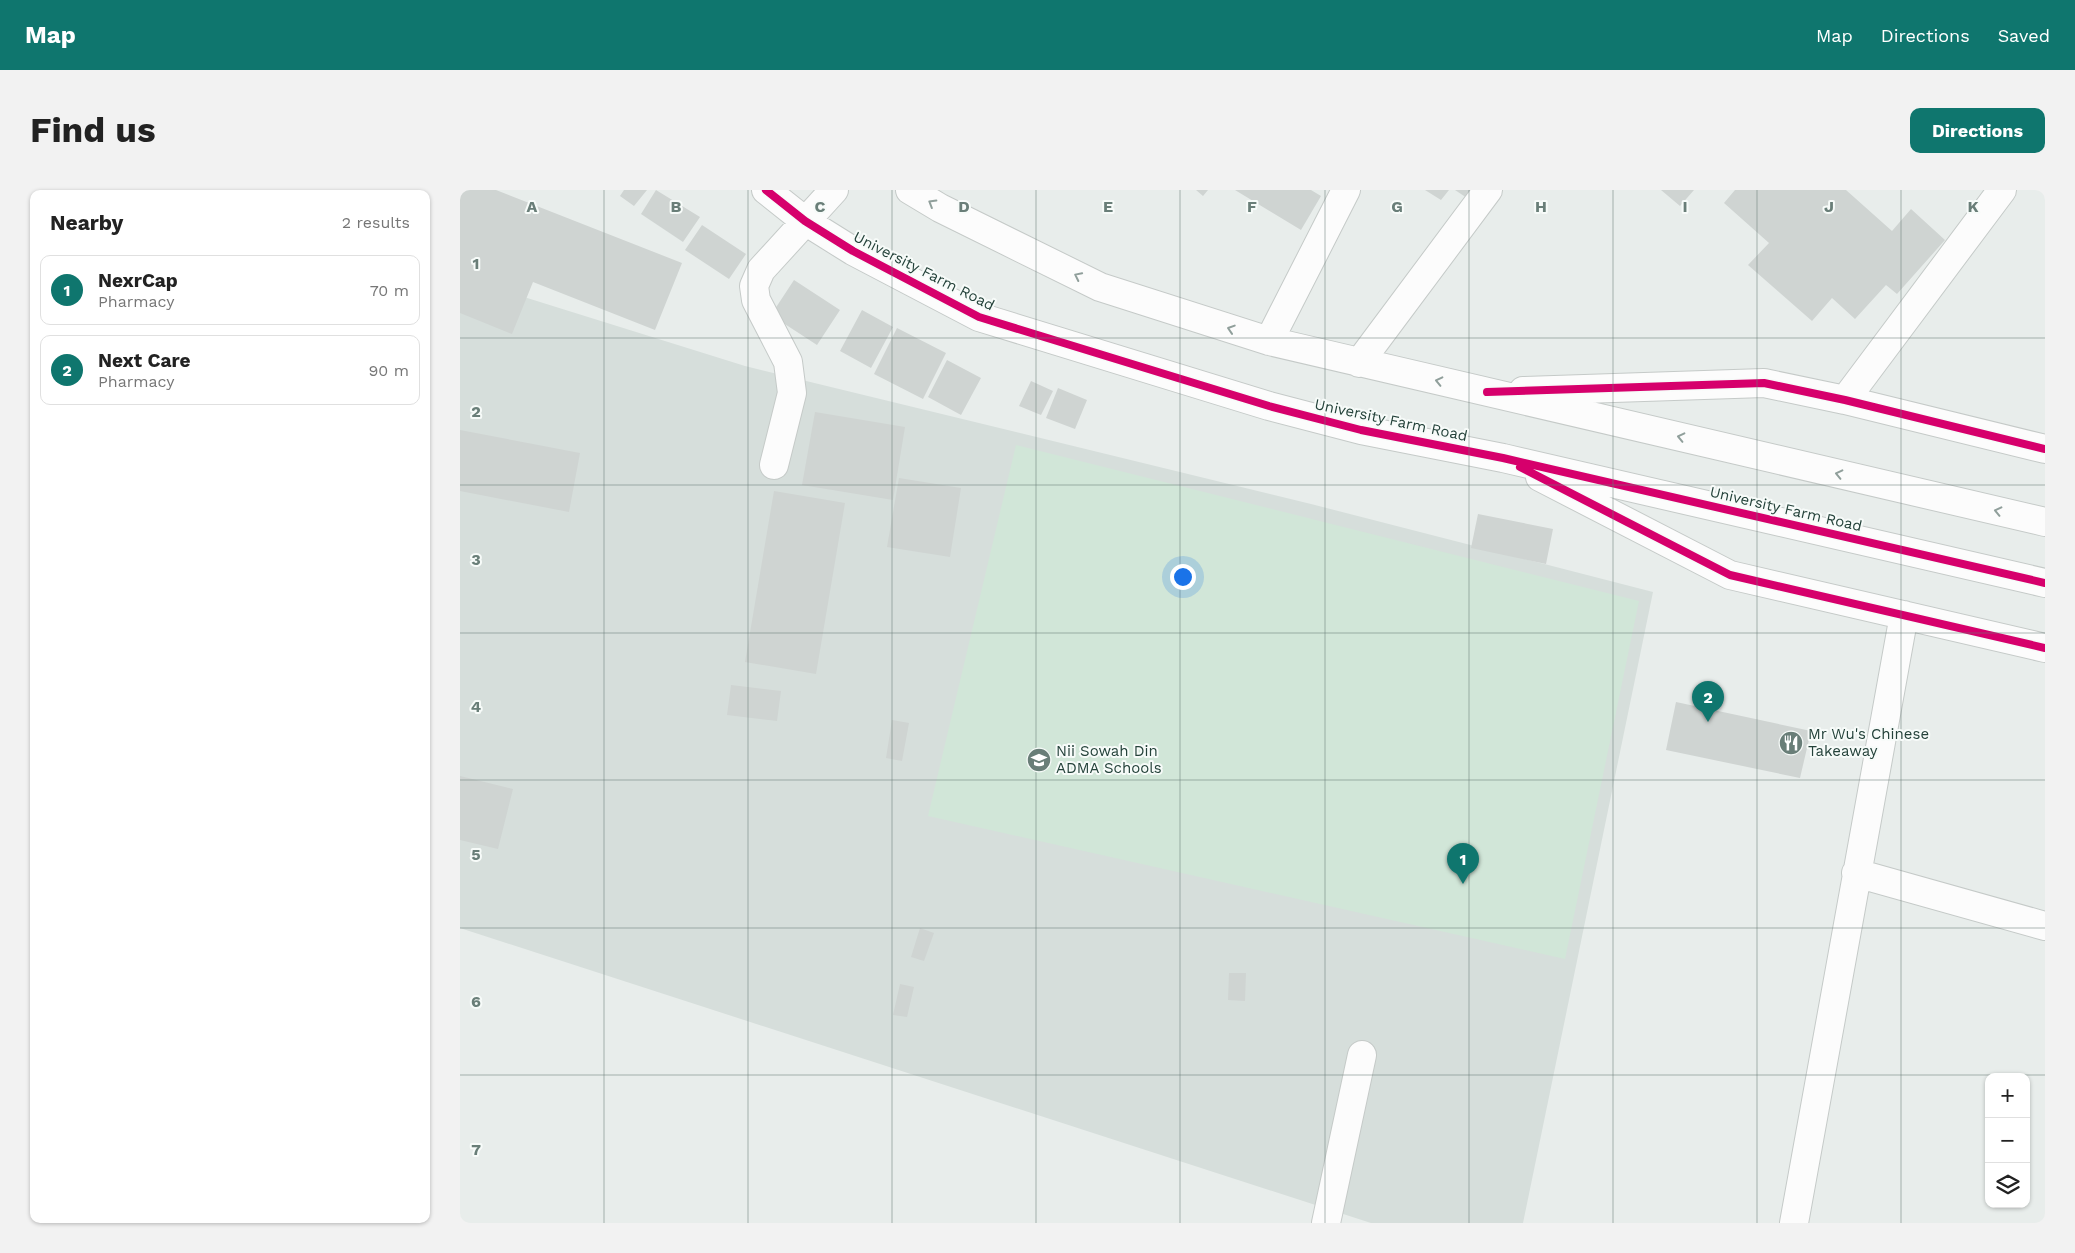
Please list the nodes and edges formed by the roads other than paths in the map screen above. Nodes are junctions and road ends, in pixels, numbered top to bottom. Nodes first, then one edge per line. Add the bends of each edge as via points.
1 (834, 190) edge
2 (910, 190) edge
3 (1346, 190) edge
4 (1488, 190) edge
5 (2002, 190) edge
6 (773, 192) edge
7 (805, 220) junction
8 (1269, 342) junction
9 (1359, 363) junction
10 (1487, 392) junction
11 (1845, 400) junction
12 (2045, 449) edge
13 (1503, 458) junction
14 (774, 464) dead end
15 (2045, 522) edge
16 (2045, 583) edge
17 (1904, 615) junction
18 (2045, 648) edge
19 (1856, 873) junction
20 (2045, 926) edge
21 (1362, 1055) dead end
22 (1326, 1223) edge
23 (1794, 1223) edge

1 - 7 street
8 -> 2 street via 1100,287
3 - 8 street
4 - 9 street
5 - 11 street
6 - 7 street, University Farm Road
7 - 13 street, University Farm Road via 853,251 979,317 1269,406 1362,430
7 - 14 street via 761,270 754,286 756,300 788,362 792,393
8 - 9 street
10 -> 9 street
10 - 11 street via 1764,383
15 -> 10 street
11 - 12 street
13 - 16 street, University Farm Road
13 - 17 street via 1730,575
17 - 18 street
17 - 19 street
19 - 20 street
19 - 23 street
21 - 22 street

